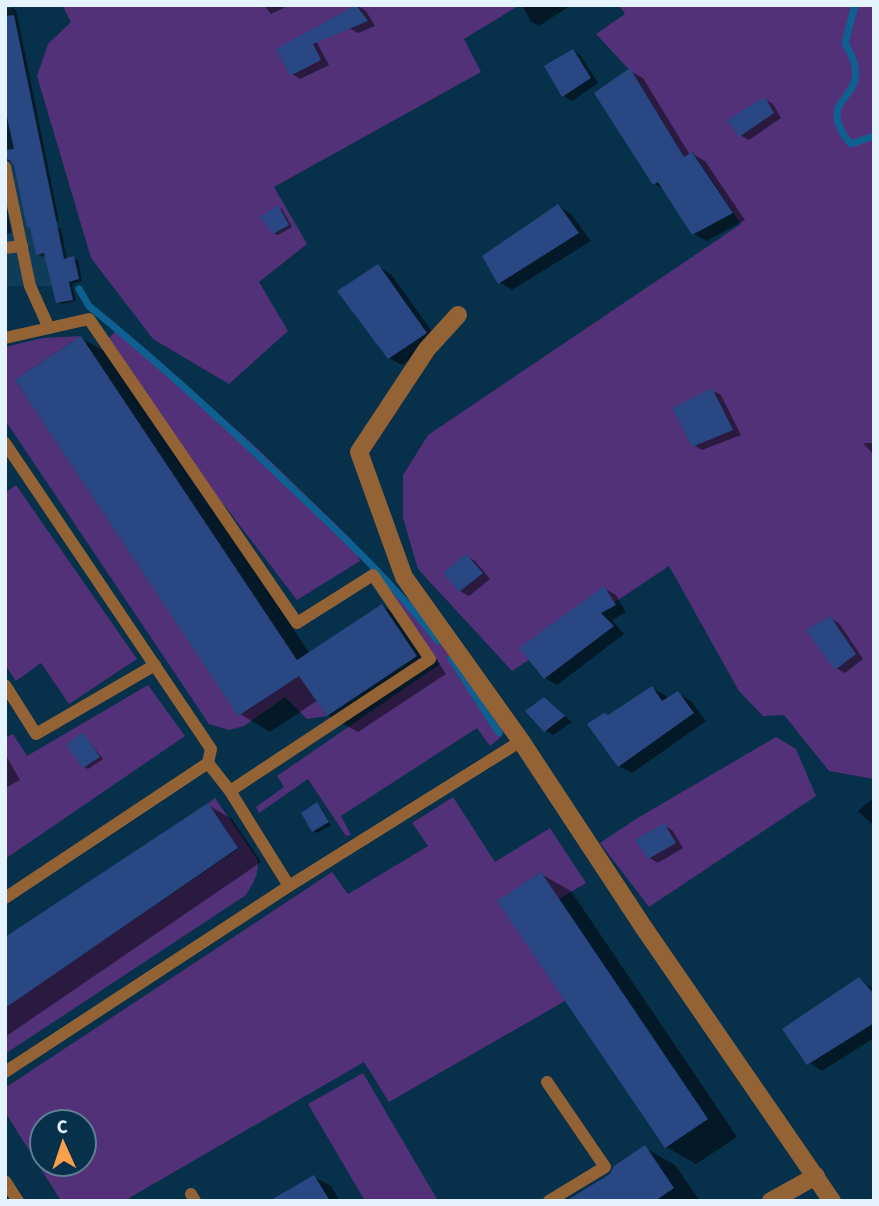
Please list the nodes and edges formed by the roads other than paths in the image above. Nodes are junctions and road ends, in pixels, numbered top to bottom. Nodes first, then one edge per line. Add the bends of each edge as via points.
1 (5, 167) edge
2 (22, 246) junction
3 (5, 248) edge
4 (457, 315) dead end
5 (49, 328) junction
6 (5, 338) edge
7 (7, 450) edge
8 (155, 665) junction
9 (5, 685) edge
10 (521, 741) junction
11 (208, 763) junction
12 (230, 791) junction
13 (289, 886) junction
14 (5, 898) edge
15 (5, 1072) edge
16 (547, 1082) dead end
17 (816, 1176) junction
18 (5, 1181) edge
19 (18, 1201) edge
20 (549, 1201) edge
21 (771, 1201) edge
22 (832, 1201) edge

1 - 2 lane
2 - 3 lane
2 - 5 lane via 30,286
4 - 10 street via 427,349 359,452 404,577
5 - 6 lane
5 - 12 lane via 89,319 296,623 373,575 430,659
7 - 8 lane
8 - 9 lane via 36,734
8 - 11 lane via 211,749
10 - 13 lane
10 - 17 street
11 - 12 lane
11 - 14 lane
12 - 13 lane
13 - 15 lane
16 - 20 lane via 605,1167
17 - 21 street
17 - 22 street
18 - 19 lane

